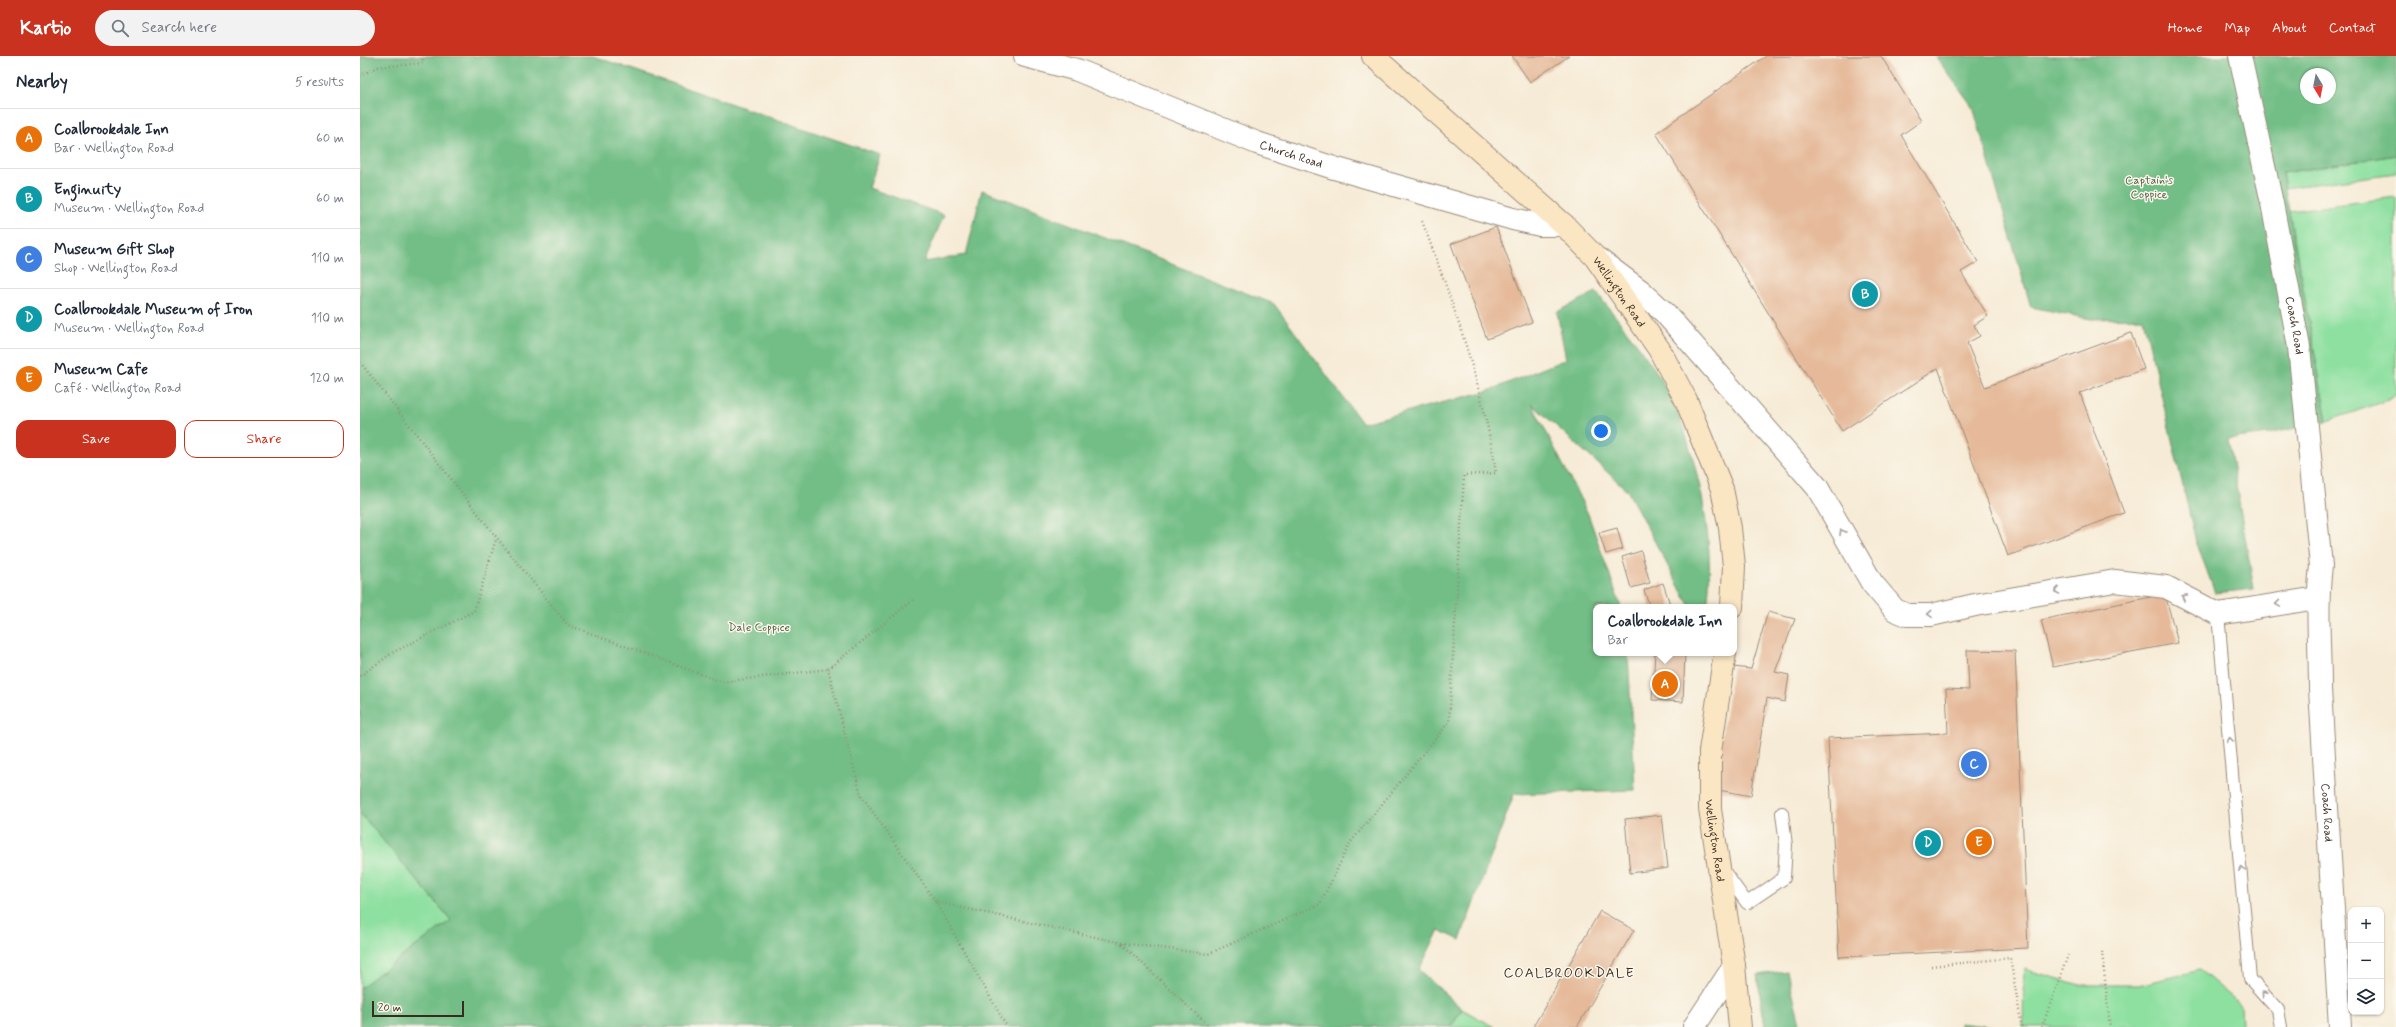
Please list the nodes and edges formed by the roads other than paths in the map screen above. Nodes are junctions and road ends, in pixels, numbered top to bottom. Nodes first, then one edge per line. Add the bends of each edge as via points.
1 (1025, 56) edge
2 (1373, 56) edge
3 (2240, 56) edge
4 (1564, 225) junction
5 (1595, 257) junction
6 (2317, 598) junction
7 (1732, 604) edge
8 (2218, 614) junction
9 (1725, 656) edge
10 (1782, 814) dead end
11 (1717, 862) junction
12 (1734, 966) junction
13 (1694, 1027) edge
14 (1740, 1027) edge
15 (2281, 1027) edge
16 (2340, 1027) edge

1 - 4 street, Church Road via 1077,70 1258,143 1410,191 1540,225
2 - 4 street, Wellington Road
3 - 6 street, Coach Road via 2272,203 2299,347 2321,566
4 - 5 street, Wellington Road
5 - 7 street, Wellington Road via 1659,349 1709,451 1722,489 1730,528 1734,566
8 -> 5 street via 2166,587 2115,581 1931,615 1907,615 1895,610 1872,583 1817,487 1665,313 1641,291
6 -> 8 street
6 - 16 street, Coach Road
15 -> 8 lane via 2278,1010 2250,979
9 - 11 street, Wellington Road via 1710,751 1710,809
10 - 11 lane via 1786,845 1784,878 1747,903
11 - 12 street, Wellington Road
12 - 13 street
12 - 14 street, Wellington Road

